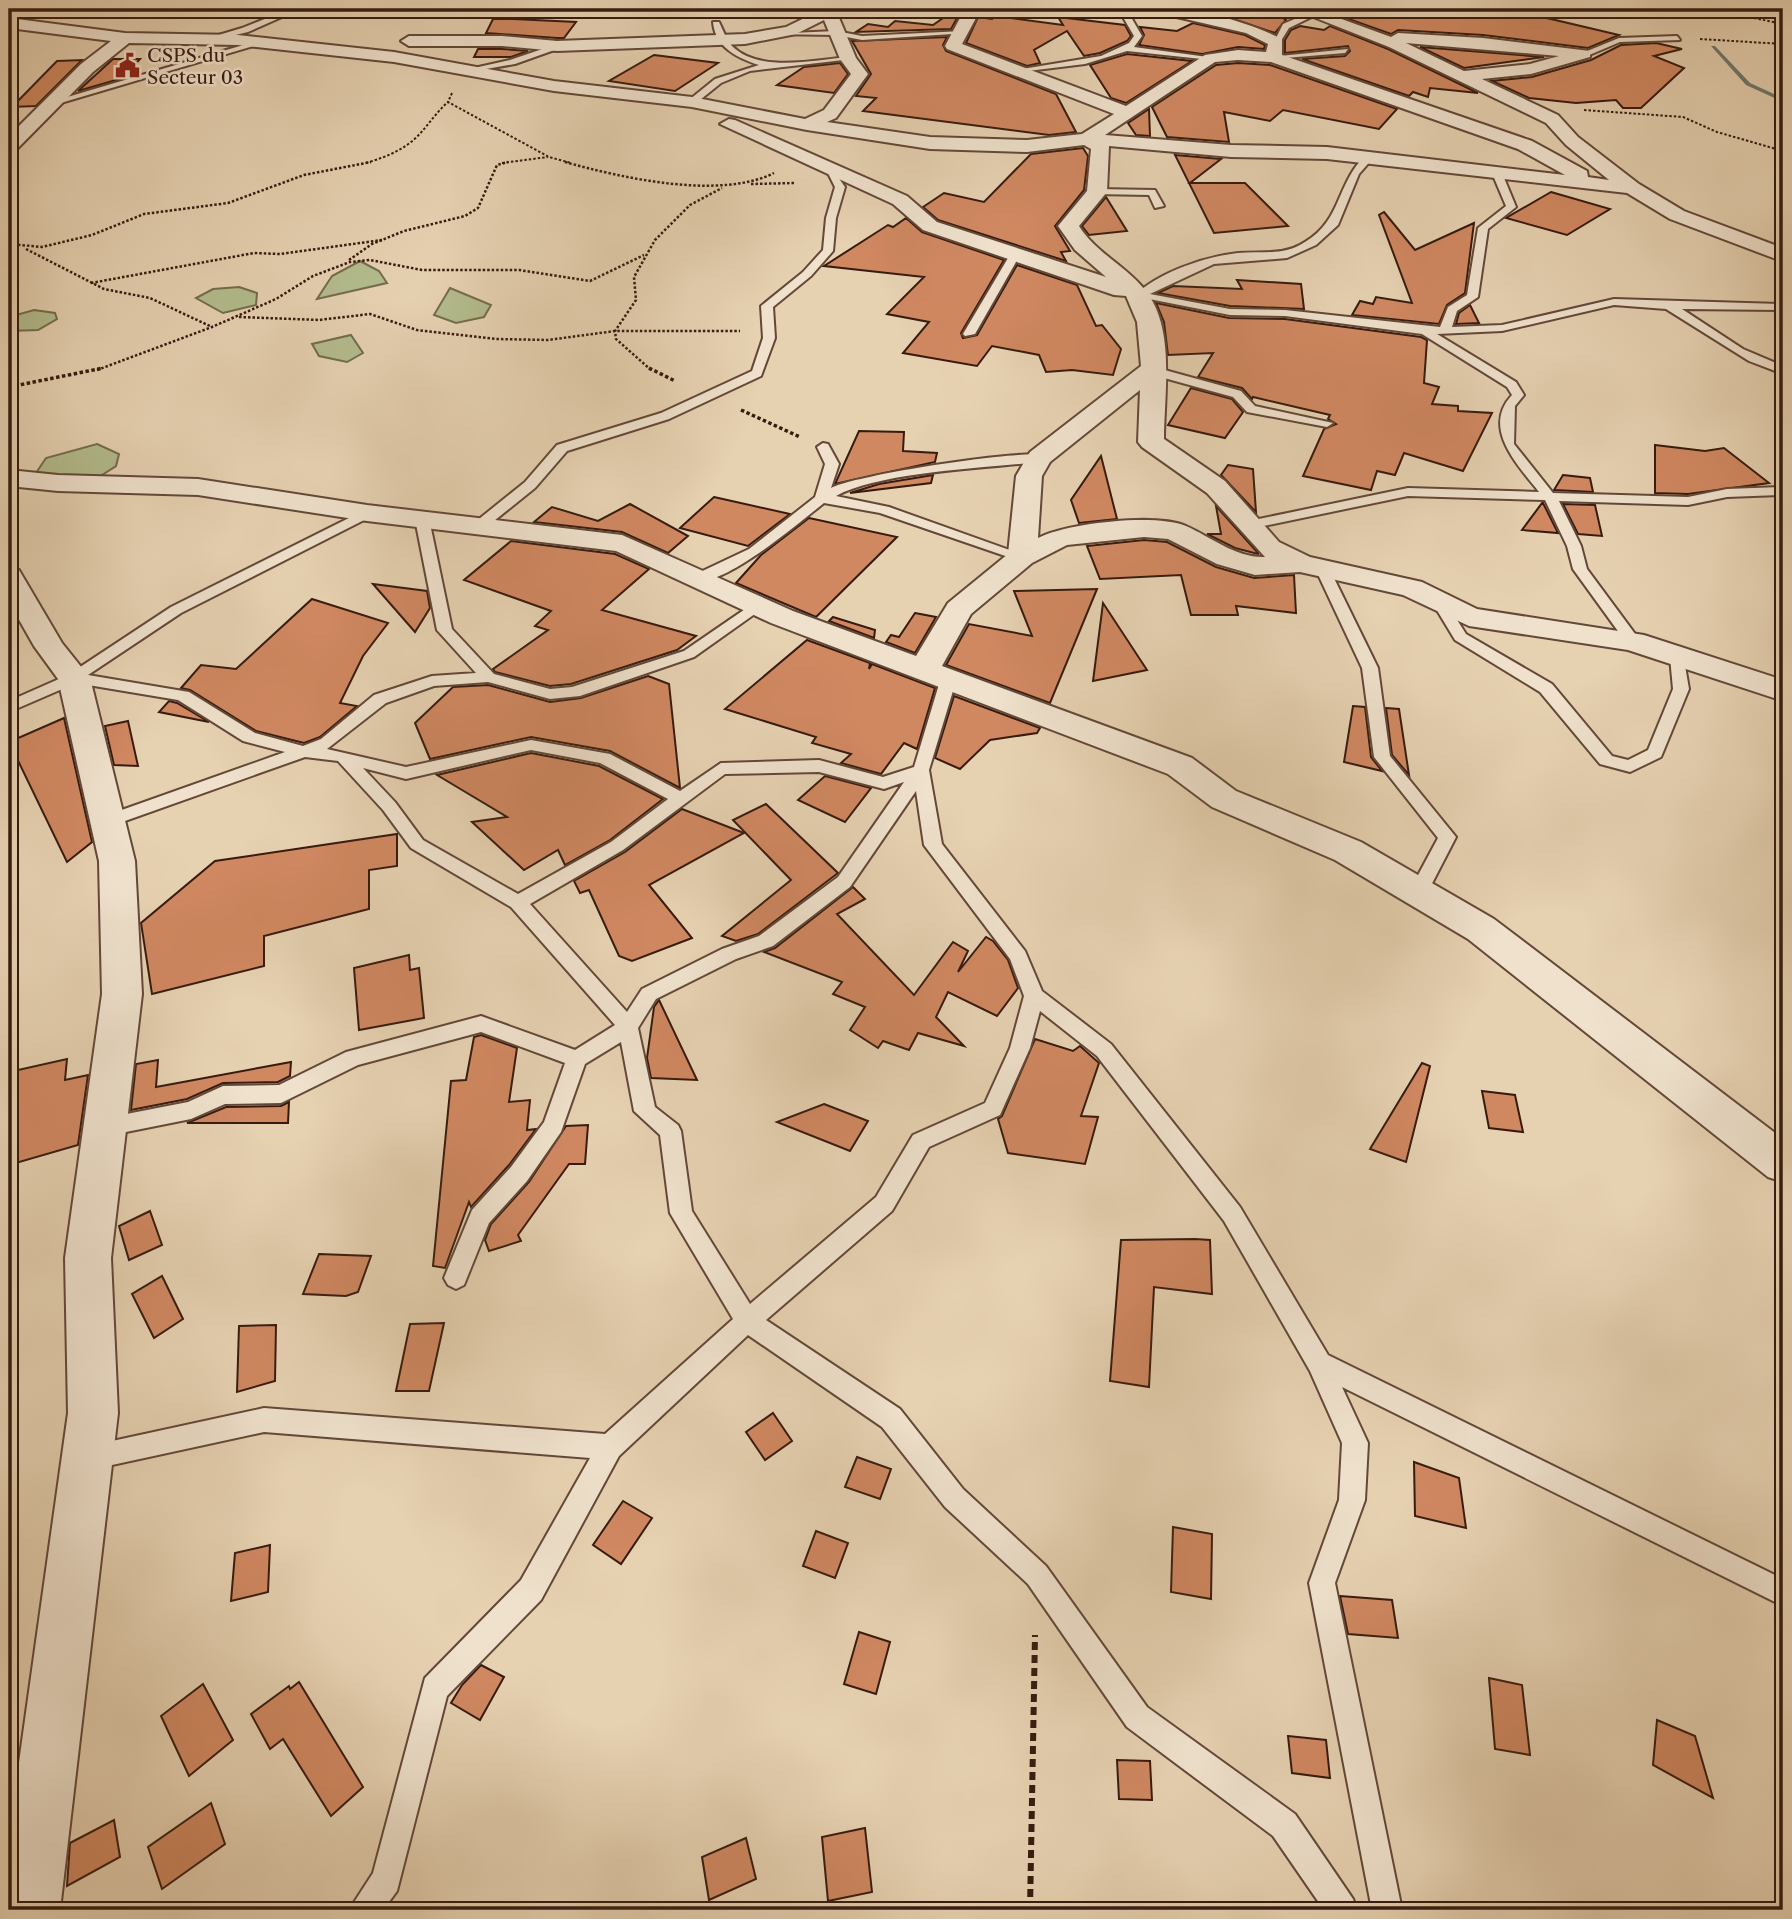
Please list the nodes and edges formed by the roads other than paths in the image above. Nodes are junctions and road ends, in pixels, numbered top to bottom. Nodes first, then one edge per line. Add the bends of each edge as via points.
1 (296, 9) edge
2 (425, 9) edge
3 (705, 9) edge
4 (964, 9) edge
5 (1127, 9) edge
6 (1160, 9) edge
7 (831, 10) edge
8 (1182, 10) edge
9 (1314, 10) edge
10 (677, 12) junction
11 (9, 23) edge
12 (716, 24) junction
13 (396, 30) edge
14 (836, 33) junction
15 (963, 33) junction
16 (771, 34) junction
17 (369, 37) dead end
18 (1379, 37) junction
19 (125, 38) junction
20 (1677, 38) road end
21 (206, 40) junction
22 (722, 40) junction
23 (260, 41) junction
24 (557, 46) junction
25 (1127, 49) junction
26 (1274, 49) junction
27 (1345, 51) dead end
28 (1584, 54) junction
29 (1211, 58) junction
30 (848, 59) junction
31 (769, 66) junction
32 (1020, 70) junction
33 (477, 72) junction
34 (1462, 76) junction
35 (841, 97) junction
36 (692, 102) junction
37 (51, 103) junction
38 (1126, 113) junction
39 (807, 125) junction
40 (895, 138) junction
41 (1087, 139) junction
42 (9, 146) edge
43 (1368, 158) junction
44 (1497, 173) junction
45 (835, 178) junction
46 (1596, 184) junction
47 (1632, 188) junction
48 (1097, 192) junction
49 (900, 200) junction
50 (1159, 206) dead end
51 (1015, 255) junction
52 (1779, 255) edge
53 (1140, 296) junction
54 (1667, 306) junction
55 (1783, 307) edge
56 (1446, 330) junction
57 (1426, 331) junction
58 (969, 334) dead end
59 (1150, 370) junction
60 (1783, 370) edge
61 (1327, 423) dead end
62 (822, 447) road end
63 (1039, 458) junction
64 (9, 478) edge
65 (1783, 491) edge
66 (821, 499) junction
67 (1551, 499) junction
68 (367, 513) junction
69 (422, 519) junction
70 (1249, 524) junction
71 (479, 526) junction
72 (1022, 557) junction
73 (1312, 566) junction
74 (9, 576) edge
75 (699, 578) junction
76 (1439, 602) junction
77 (760, 606) junction
78 (1633, 642) junction
79 (1678, 657) junction
80 (936, 676) junction
81 (488, 677) junction
82 (75, 678) junction
83 (1783, 691) edge
84 (9, 707) edge
85 (307, 752) junction
86 (343, 756) junction
87 (921, 770) junction
88 (682, 799) junction
89 (108, 821) junction
90 (1418, 892) junction
91 (518, 902) junction
92 (1034, 996) junction
93 (628, 1027) junction
94 (577, 1059) junction
95 (106, 1127) junction
96 (1783, 1164) edge
97 (456, 1278) dead end
98 (747, 1321) junction
99 (1319, 1363) junction
100 (610, 1447) junction
101 (87, 1457) junction
102 (1783, 1593) edge
103 (29, 1910) edge
104 (364, 1910) edge
105 (1342, 1910) edge
106 (1387, 1910) edge

1 - 21 lane
2 - 10 street
2 - 13 street
3 - 10 street
4 - 15 street via 968,18
5 - 25 lane via 1124,12 1138,36
6 - 8 street
7 - 14 street
7 - 16 street via 790,31
8 - 26 street via 1251,30
9 - 18 street
9 - 26 lane via 1286,26
10 - 12 street
11 - 19 street
12 - 16 street
12 - 22 lane
13 - 23 street
13 - 24 street
13 - 33 street
14 - 15 lane via 862,38
14 - 16 lane
14 - 30 street
15 - 32 street via 953,46
16 - 22 street
17 - 23 street via 329,34
18 - 28 street
18 - 34 street
19 - 21 street
19 - 37 street
20 - 28 lane via 1619,40
21 - 23 street
22 - 24 street
22 - 31 lane via 738,56
23 - 37 lane
24 - 33 lane
25 - 29 lane
25 - 32 lane via 1078,64
26 - 27 lane
26 - 29 street
26 - 46 street via 1525,145
28 - 34 street via 1531,69
29 - 38 street
30 - 31 lane
30 - 35 street via 860,74
31 - 36 lane via 718,81
32 - 38 street
33 - 36 street
34 - 47 street via 1552,119 1572,141
35 - 39 street via 830,114
35 - 40 street via 851,111
36 - 39 street
36 - 45 street via 701,112
37 - 42 street
38 - 41 street
39 - 40 street
40 - 41 street via 930,144 1027,146
40 - 49 street via 904,146 912,172
41 - 43 street
41 - 48 street via 1100,147
43 - 44 street
43 - 53 lane via 1353,175 1346,203 1330,229 1302,251 1287,257 1224,258 1179,272
44 - 46 street
44 - 56 lane via 1511,207 1483,228 1472,297 1452,309
45 - 49 street
45 - 71 lane via 828,251 767,306 769,331 757,373 665,416 562,448 530,485
46 - 47 street
47 - 52 street via 1677,215
48 - 50 lane via 1152,192
48 - 53 street via 1069,226 1078,243
49 - 51 street via 930,226
51 - 53 street
51 - 58 lane
53 - 57 lane via 1202,309 1284,313
53 - 59 street via 1150,322
54 - 55 lane
54 - 56 lane via 1614,302 1502,328
54 - 60 lane via 1753,360
56 - 57 lane
57 - 67 lane via 1511,385 1518,395 1509,405 1508,443
59 - 61 lane via 1237,394 1251,409
59 - 63 street
59 - 70 street via 1151,442 1216,487
62 - 66 lane via 832,464
63 - 66 lane via 908,473 846,485
63 - 72 street via 1029,476
64 - 68 street via 198,488
65 - 67 lane via 1727,493 1688,501
66 - 72 lane via 860,501
66 - 75 lane via 754,552
67 - 70 lane via 1408,492
67 - 78 lane via 1580,569
68 - 69 street
68 - 82 lane via 176,610
69 - 71 street
69 - 81 lane via 445,630
70 - 73 street via 1269,548
71 - 75 street via 622,542
72 - 73 street via 1061,537 1144,529 1174,531 1227,558 1255,566
72 - 80 street via 959,609
73 - 76 street via 1412,588
73 - 90 lane via 1370,668 1382,757 1447,837
74 - 82 street via 49,646
75 - 77 street
76 - 78 street via 1469,617
76 - 79 lane via 1460,637 1546,688 1606,760 1630,766 1655,753 1681,689
77 - 80 street
77 - 81 lane via 689,654 574,692 550,694
78 - 79 street
79 - 83 street
80 - 87 lane
80 - 90 street via 1180,766 1224,799 1348,851
81 - 85 lane via 432,681 380,699 327,743
82 - 84 lane
82 - 85 lane via 183,696 249,737
82 - 89 street
85 - 86 lane
85 - 89 lane
86 - 88 lane via 406,773 531,745 604,758
86 - 91 lane via 417,844
87 - 88 lane via 884,783 819,766 721,769
87 - 92 lane via 933,845 1018,956
87 - 93 lane via 844,882 766,941 649,994
88 - 91 lane via 617,846
89 - 95 street via 117,861 122,994
90 - 96 street via 1481,929
91 - 93 lane
92 - 98 lane via 1020,1048 993,1108 921,1142 884,1204
92 - 99 lane via 1104,1050 1153,1109 1232,1214
93 - 94 lane
93 - 98 lane via 645,1111 670,1131 681,1213
94 - 95 lane via 481,1024 353,1058 281,1094 223,1095 191,1110
94 - 97 lane via 553,1126 519,1174 480,1217
95 - 101 street via 88,1258 93,1413
98 - 100 lane
98 - 105 lane via 891,1418 954,1498 1037,1575 1137,1717 1284,1825
99 - 102 lane
99 - 106 lane via 1355,1443 1352,1500 1322,1583
100 - 101 lane via 264,1420
100 - 104 lane via 531,1590 435,1688 386,1880
101 - 103 street

